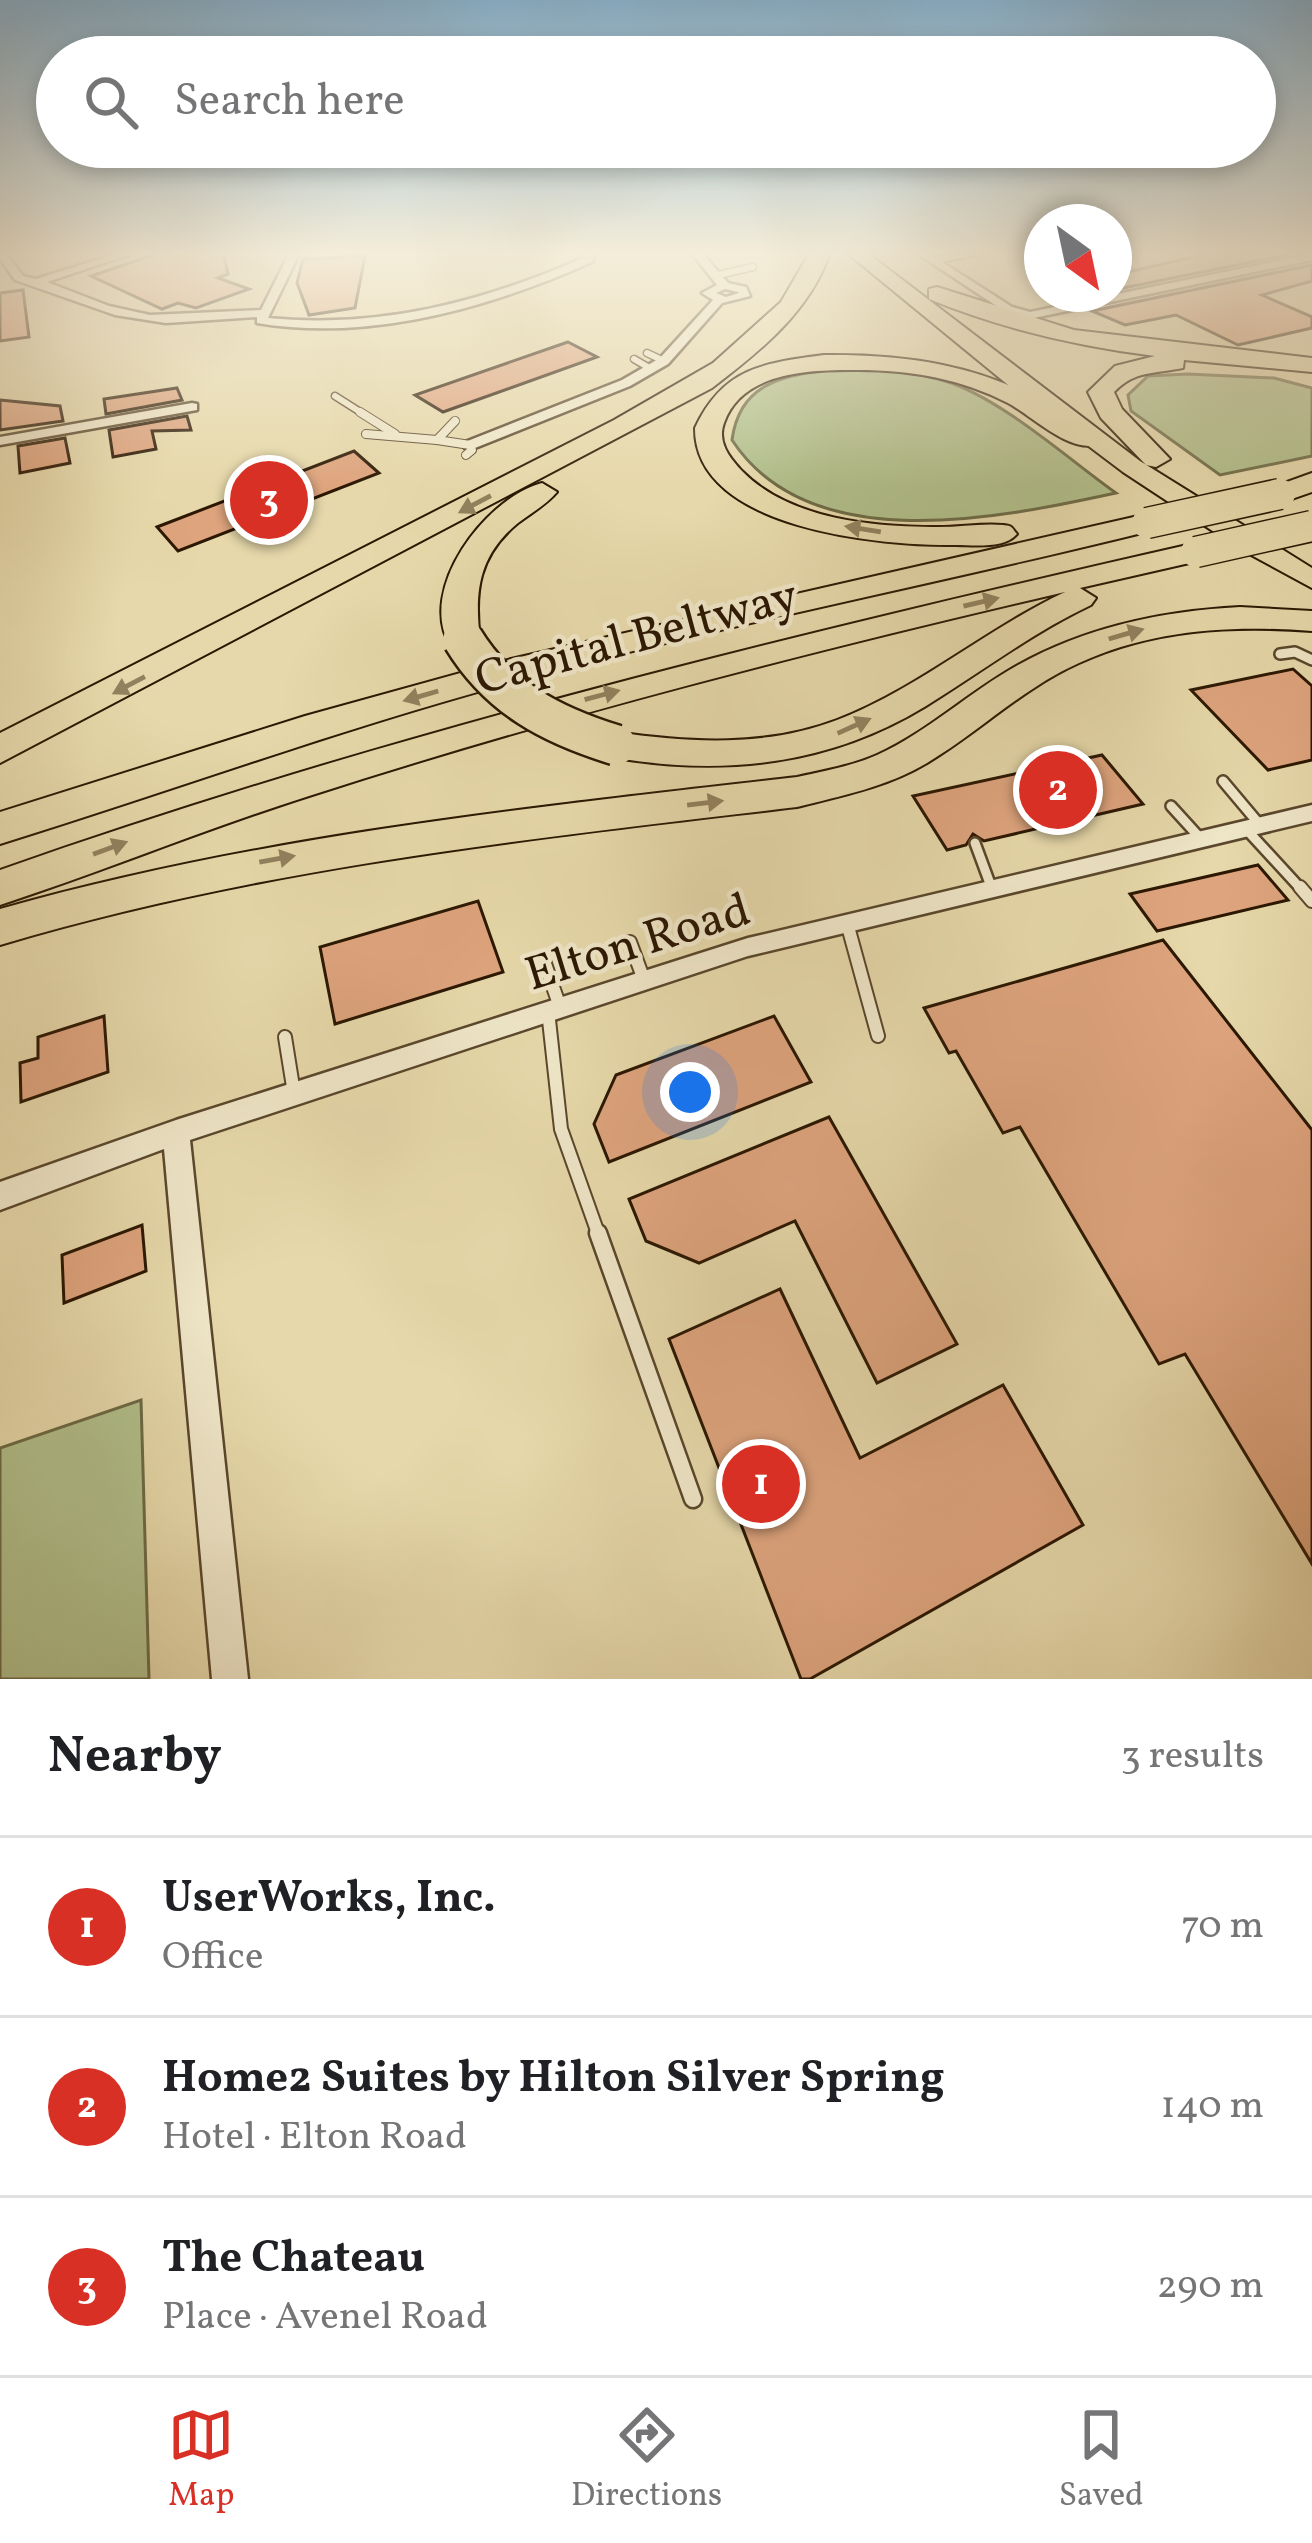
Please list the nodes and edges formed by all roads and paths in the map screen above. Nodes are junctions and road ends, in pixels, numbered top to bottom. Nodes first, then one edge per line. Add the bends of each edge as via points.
1 (685, 330) edge
2 (760, 330) edge
3 (952, 330) edge
4 (985, 330) edge
5 (1033, 330) edge
6 (647, 353) dead end
7 (634, 359) dead end
8 (657, 365) junction
9 (1312, 365) edge
10 (724, 367) junction
11 (1312, 380) edge
12 (335, 396) dead end
13 (192, 407) dead end
14 (455, 421) dead end
15 (366, 434) dead end
16 (395, 434) junction
17 (1086, 439) junction
18 (437, 440) junction
19 (0, 441) edge
20 (468, 450) joint
21 (1156, 459) junction
22 (1312, 484) edge
23 (1147, 523) junction
24 (1312, 526) edge
25 (1312, 552) edge
26 (1196, 553) junction
27 (1312, 580) edge
28 (1312, 621) edge
29 (1280, 654) dead end
30 (1312, 660) edge
31 (0, 750) edge
32 (1223, 781) dead end
33 (1171, 806) dead end
34 (1312, 813) edge
35 (1253, 827) junction
36 (0, 828) edge
37 (1201, 839) junction
38 (975, 843) dead end
39 (0, 888) edge
40 (992, 889) junction
41 (1312, 901) edge
42 (848, 923) junction
43 (0, 927) edge
44 (630, 942) dead end
45 (543, 958) dead end
46 (644, 980) junction
47 (554, 1009) junction
48 (878, 1036) dead end
49 (285, 1037) dead end
50 (294, 1093) junction
51 (176, 1132) junction
52 (0, 1196) edge
53 (693, 1499) dead end
54 (230, 1679) edge

1 - 8 street
2 - 10 highway
3 - 17 main road
4 - 21 main road
5 - 9 highway
6 - 8 lane
7 - 8 lane
8 - 20 street
10 -> 26 highway, bridge via 476,547 458,592 463,639 516,703 577,734 719,756 812,743 892,707 1045,613
10 -> 31 highway
11 - 21 highway via 1201,363 1116,374 1101,400
12 - 16 lane
13 - 19 street
14 - 18 lane
15 - 16 lane
16 - 18 lane
23 -> 17 highway via 944,536 830,523 743,487 714,455 708,428 730,393 762,376 867,360 974,379
17 - 27 main road
18 - 20 lane
21 - 25 main road
22 - 23 highway, Capital Beltway, bridge
23 -> 36 highway, Capital Beltway via 509,671
24 - 26 highway, Capital Beltway, bridge
39 -> 26 highway, Capital Beltway via 541,711
43 -> 28 highway via 256,863 847,781 893,764 1037,669 1105,640 1191,618
29 - 30 lane
32 - 35 lane
33 - 37 lane
34 - 35 street, Elton Road
35 - 37 street, Elton Road
35 - 41 lane
37 - 40 street, Elton Road
38 - 40 lane
40 - 42 street, Elton Road
42 - 46 street, Elton Road
42 - 48 lane
44 - 46 lane
45 - 47 lane
46 - 47 street, Elton Road
47 - 50 street, Elton Road
47 - 53 lane via 561,1129
49 - 50 lane
50 - 51 street, Elton Road
51 - 52 street, Elton Road
51 - 54 street

